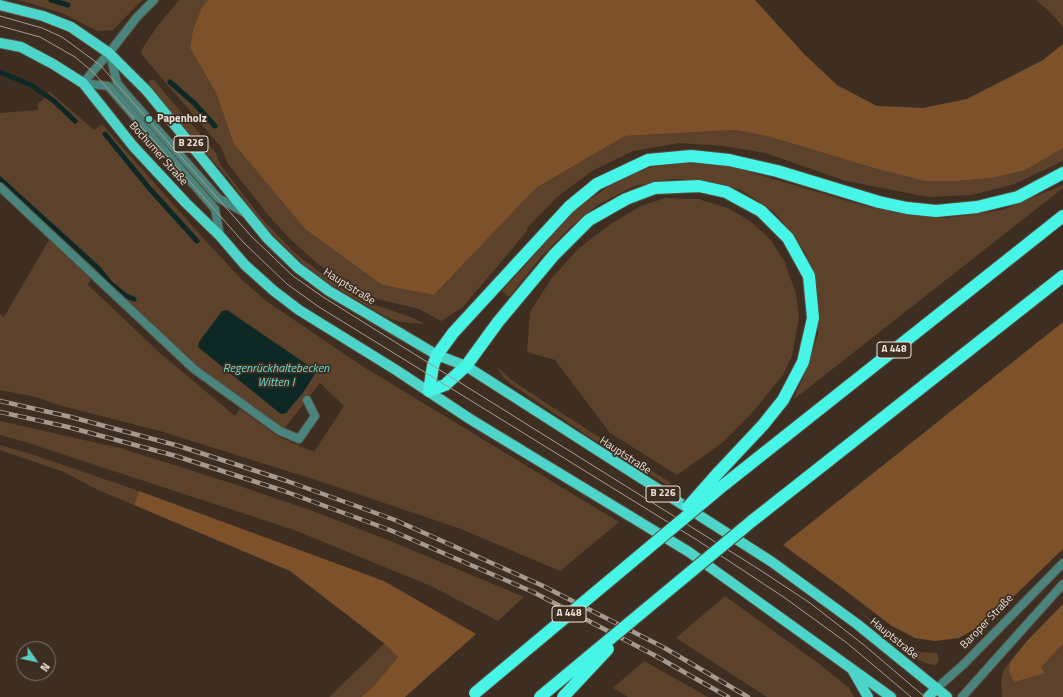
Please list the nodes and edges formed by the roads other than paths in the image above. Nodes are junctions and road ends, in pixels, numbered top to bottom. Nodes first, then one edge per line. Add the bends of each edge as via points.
1 (154, 0) edge
2 (0, 5) edge
3 (0, 42) edge
4 (110, 53) junction
5 (83, 83) junction
6 (1063, 173) edge
7 (0, 188) edge
8 (248, 214) junction
9 (1063, 216) edge
10 (220, 236) junction
11 (298, 268) joint
12 (1063, 276) edge
13 (437, 355) junction
14 (466, 366) junction
15 (429, 391) junction
16 (307, 400) dead end
17 (662, 536) junction
18 (1063, 563) edge
19 (1063, 584) edge
20 (643, 611) junction
21 (851, 667) junction
22 (937, 688) junction
23 (473, 695) edge
24 (540, 697) edge
25 (563, 697) edge
26 (868, 697) edge
27 (892, 697) edge
28 (928, 697) edge
29 (947, 697) edge
30 (962, 697) edge

1 - 4 street via 137,17
2 - 4 main road, Bochumer Straße / B 226 via 43,16 71,27
3 - 5 main road, Bochumer Straße / B 226 via 21,47
4 - 5 street
4 - 8 main road, Bochumer Straße / B 226 via 147,91
4 - 8 street, Bochumer Straße / B 226 via 117,83 218,198
5 - 10 main road, Bochumer Straße / B 226 via 133,146
5 - 10 street, Bochumer Straße / B 226 via 108,86 215,209
6 - 13 highway via 1018,197 977,207 936,211 879,202 777,171 729,160 691,156 648,160 597,184 569,207 453,332
7 - 16 street via 194,369 280,432 298,439 315,416
8 - 11 main road, Bochumer Straße / B 226 via 268,239
9 - 17 highway, A 448, bridge
10 - 15 main road, Bochumer Straße / B 226 via 245,265 299,310
11 - 13 main road, Hauptstraße / B 226 via 329,291
12 - 20 highway, bridge via 752,521
13 - 14 main road, Hauptstraße / B 226
13 - 15 highway
14 - 15 highway via 445,385
14 - 17 highway, bridge via 498,322 554,255 589,220 626,198 654,188 699,186 726,192 761,211 788,238 809,276 813,318 803,362 783,400 763,425
14 - 22 main road, Hauptstraße / B 226 via 772,562 857,624
15 - 21 main road, B 226 via 470,419 689,552
17 - 23 highway, A 448, bridge
18 - 22 street, Baroper Straße
19 - 30 street
20 - 24 highway, bridge
20 - 25 highway, bridge
21 - 26 main road, B 226
21 - 27 main road, B 226
22 - 28 main road, Baroper Straße
22 - 29 main road, Hauptstraße / B 226

